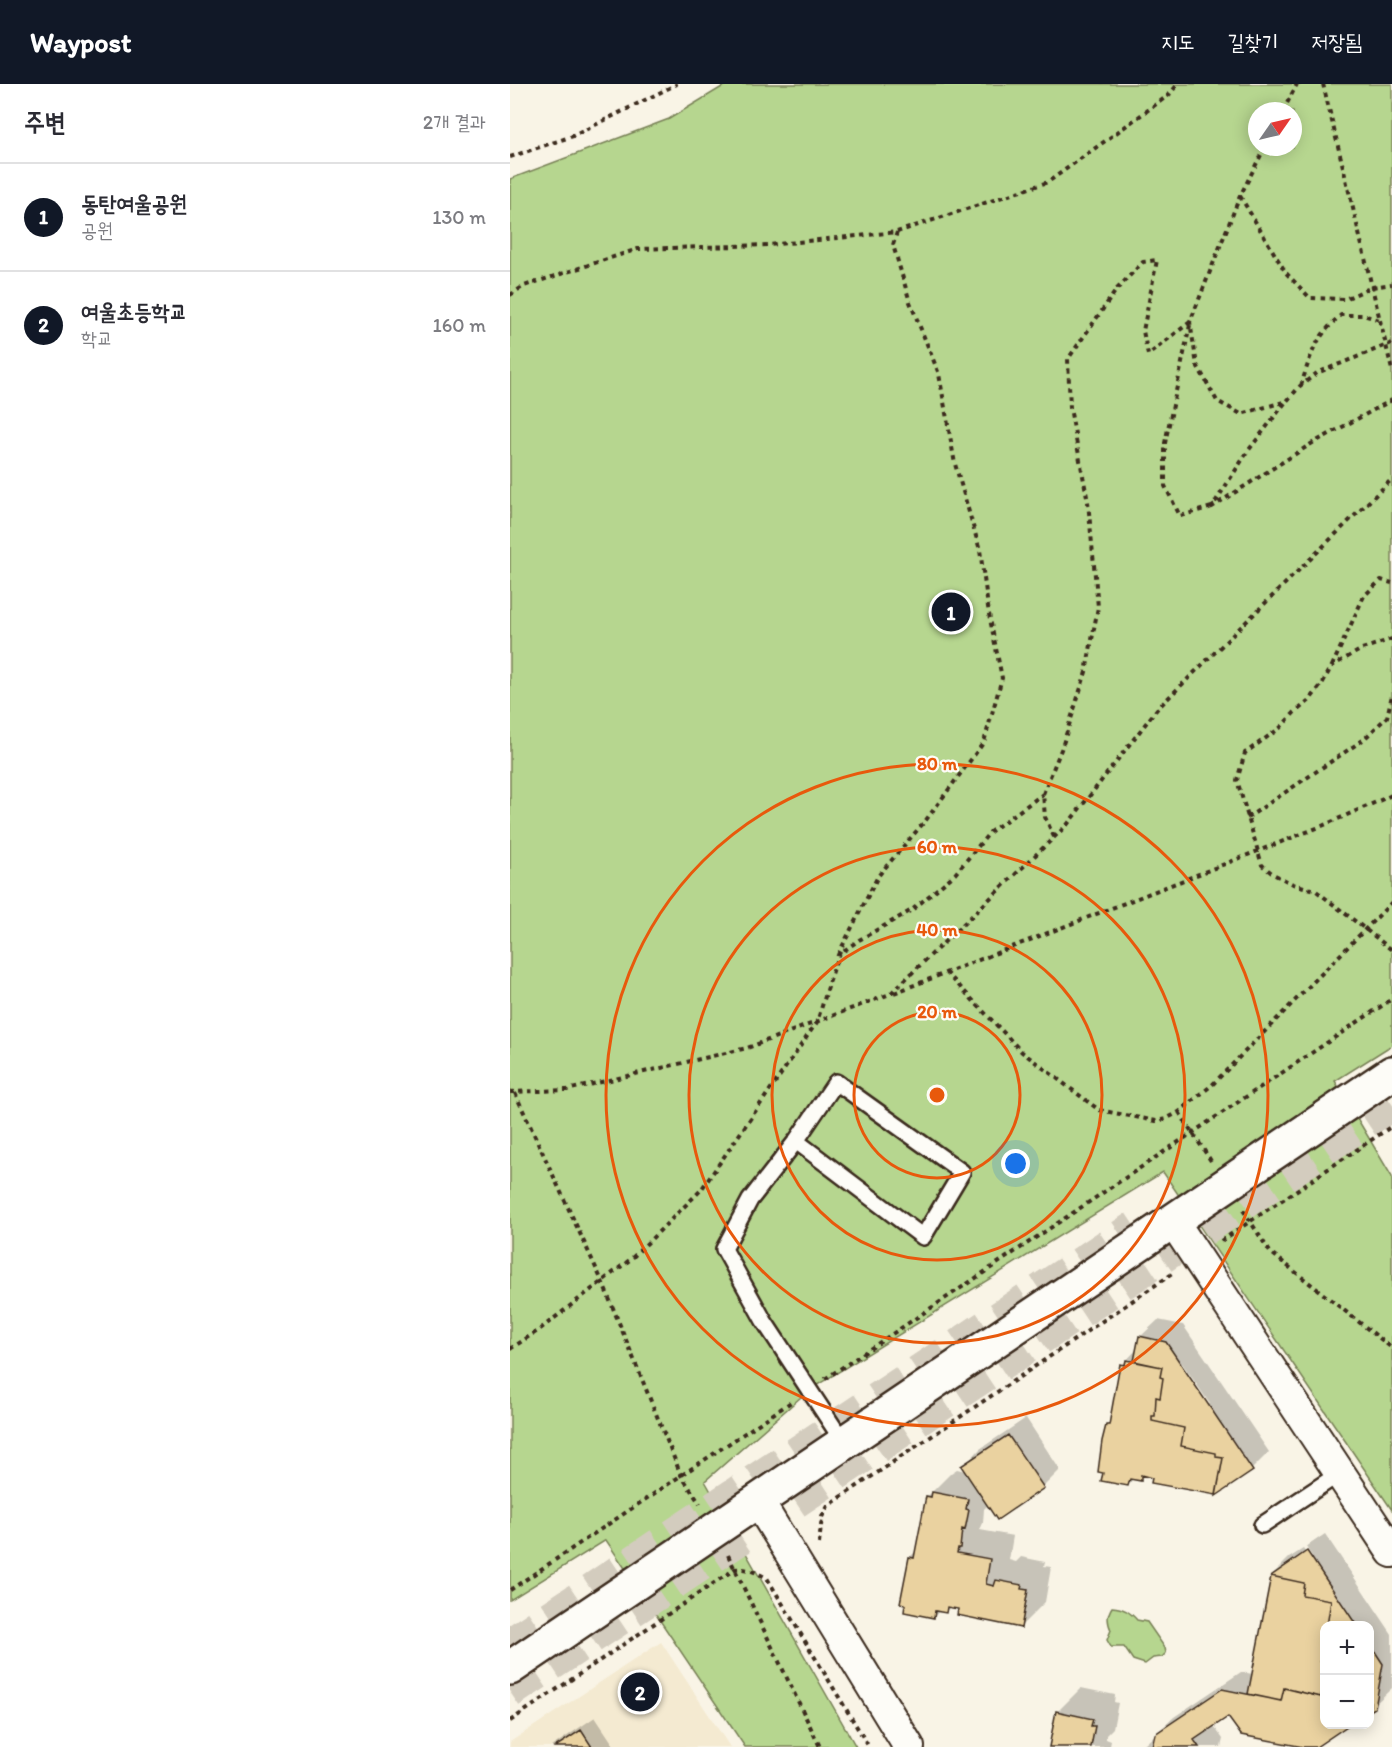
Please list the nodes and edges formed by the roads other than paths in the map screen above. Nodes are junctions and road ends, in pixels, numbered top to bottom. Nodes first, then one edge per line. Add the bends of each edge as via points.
1 (1392, 1073) edge
2 (796, 1141) junction
3 (1173, 1221) junction
4 (844, 1443) junction
5 (1340, 1473) junction
6 (758, 1501) junction
7 (1262, 1526) dead end
8 (1392, 1552) edge
9 (510, 1668) edge
10 (909, 1747) edge

1 - 3 street
2 - 2 lane via 923,1237 962,1172 836,1083
2 - 4 lane via 750,1200 724,1249 764,1321
3 - 4 street
3 - 5 street
4 - 6 street
5 - 7 lane
5 - 8 street
6 - 9 street
6 - 10 street

